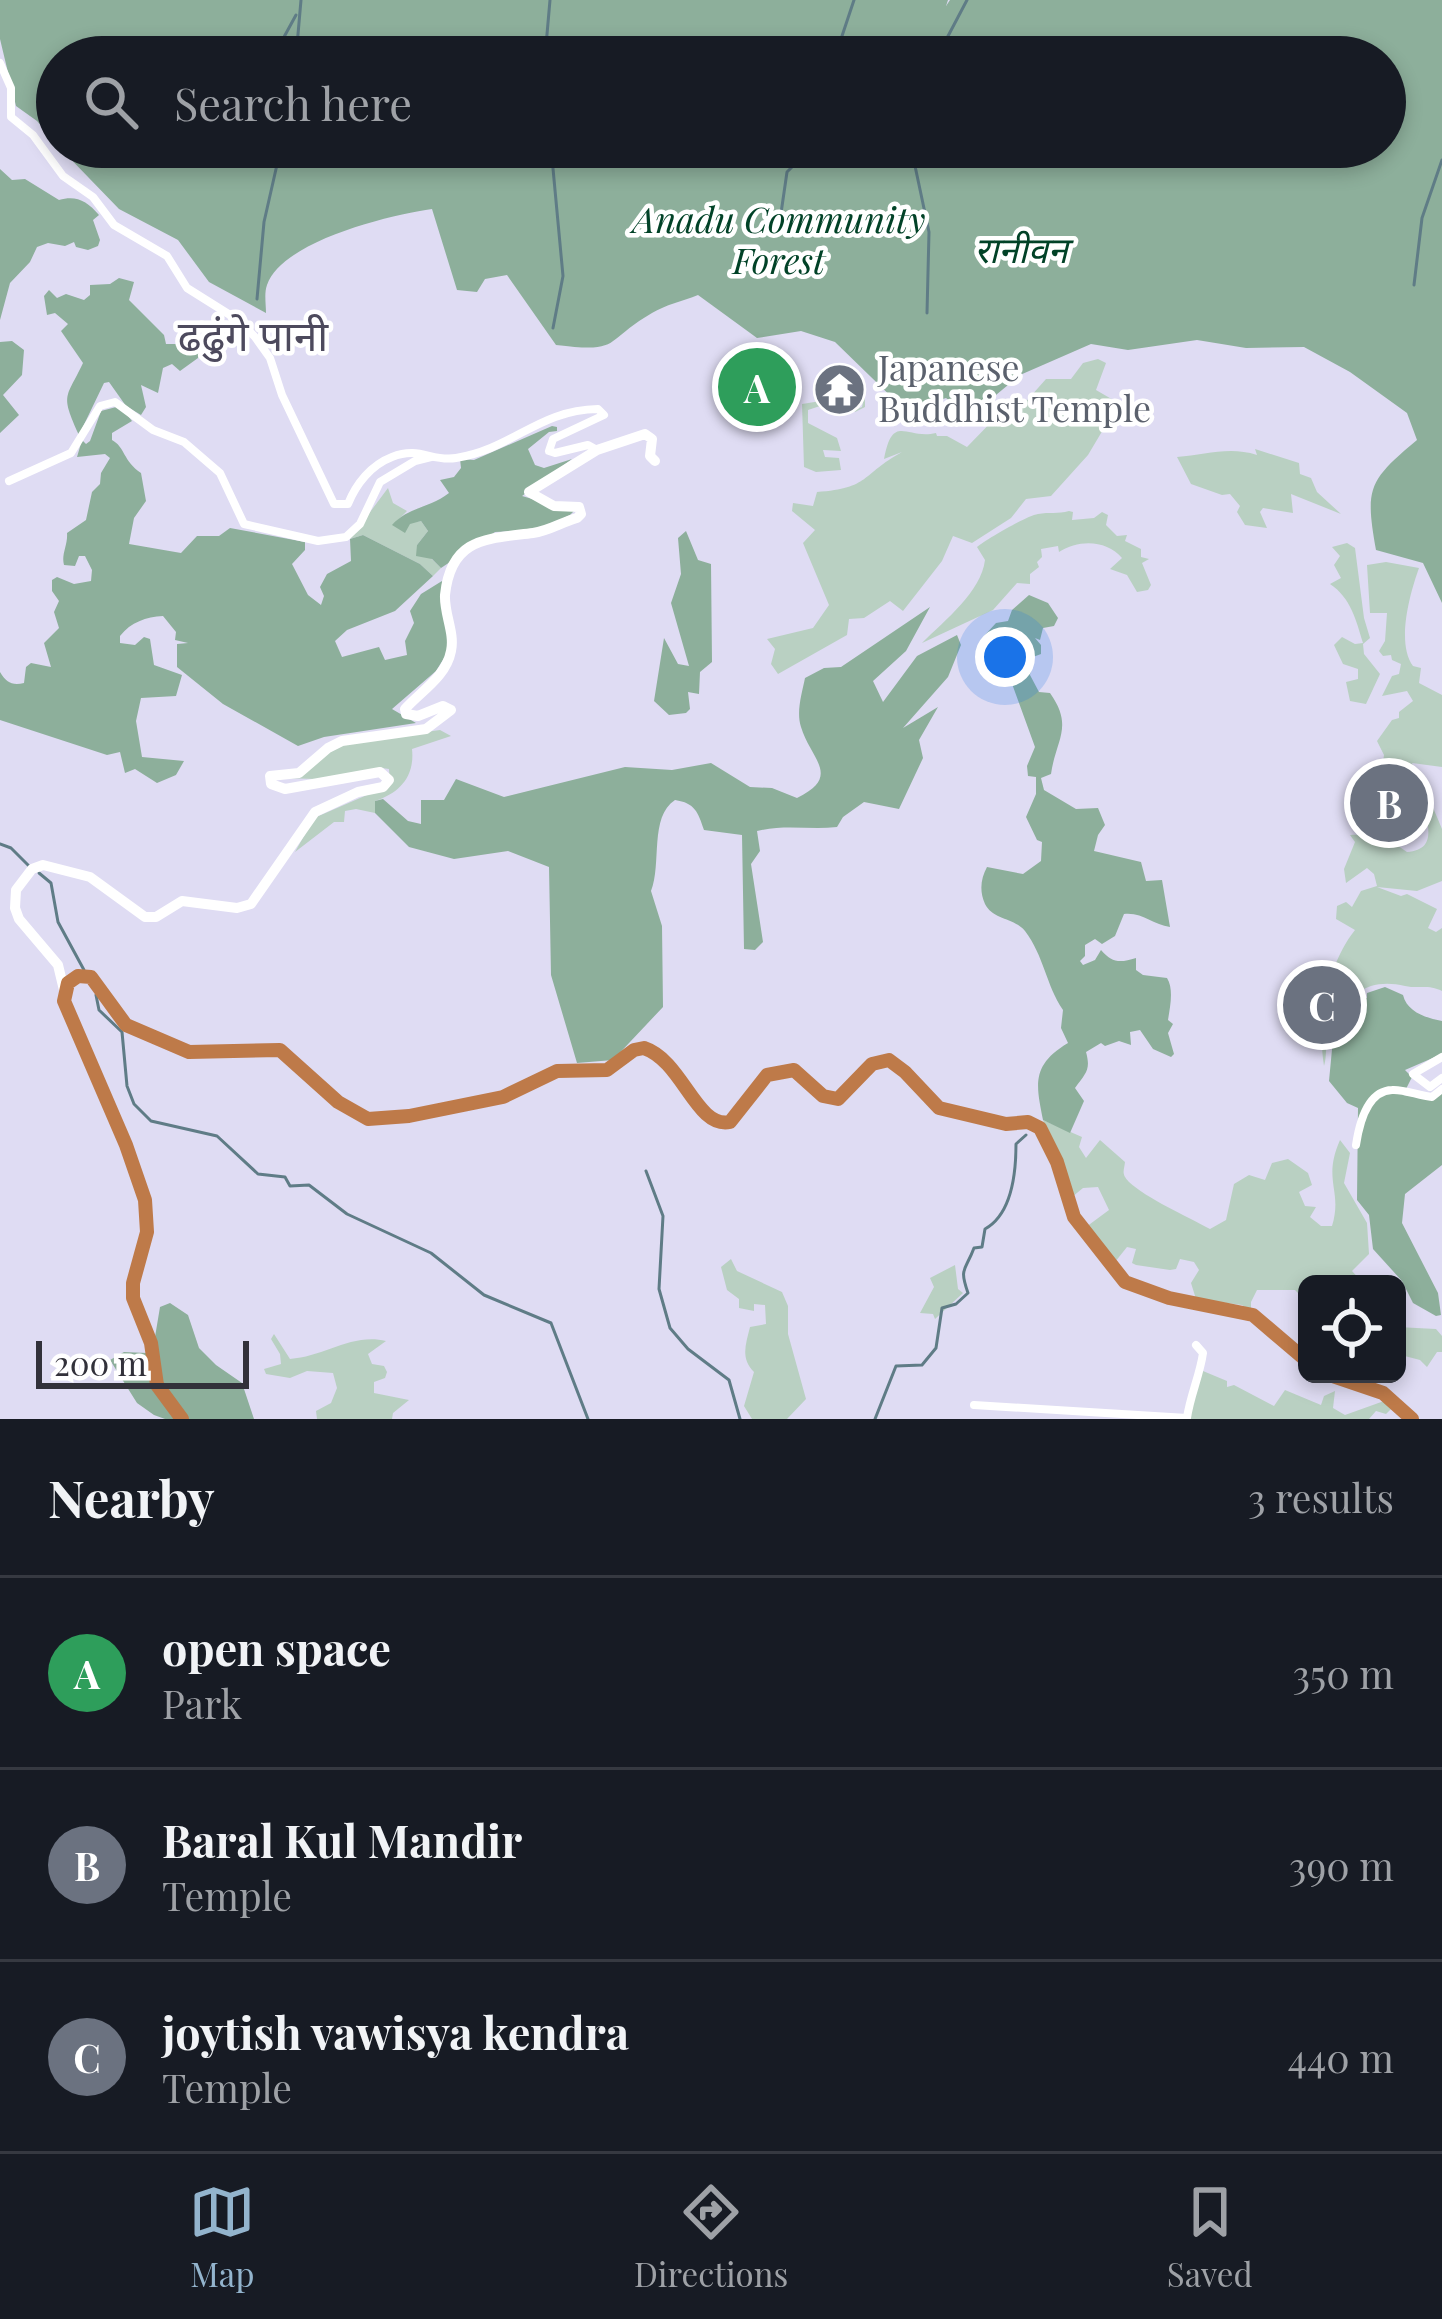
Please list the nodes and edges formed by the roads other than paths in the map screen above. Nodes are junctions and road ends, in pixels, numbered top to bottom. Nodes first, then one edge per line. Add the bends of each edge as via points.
1 (0, 64) edge
2 (36, 140) edge
3 (58, 168) edge
4 (596, 450) junction
5 (433, 456) junction
6 (655, 461) dead end
7 (9, 481) dead end
8 (64, 990) junction
9 (1442, 1057) edge
10 (1442, 1078) edge
11 (1442, 1089) edge
12 (1356, 1145) dead end
13 (1196, 1345) dead end
14 (1298, 1353) edge
15 (1354, 1383) edge
16 (974, 1405) dead end
17 (1040, 1414) edge
18 (1135, 1417) edge
19 (182, 1419) edge
20 (1412, 1419) edge

1 - 2 street via 11,117
3 - 5 street via 114,225 167,256 187,288 255,337 334,504 348,504 365,474 387,458
4 - 5 street via 555,453 548,445 600,418 598,409 540,420 512,441 455,458
4 - 6 main road via 645,434
4 - 8 main road via 529,491 554,506 579,507 578,518 488,538 458,557 446,593 451,653 405,709 412,716 446,706 449,713 426,729 333,745 299,773 270,776 285,789 380,772 389,780 315,812 250,904 182,901 151,918 90,877 43,865 25,877 14,901 19,919 58,965
5 - 7 street via 386,477 353,532 328,542 244,524 220,473 115,402 100,406 71,452
8 - 14 highway via 78,976 91,977 127,1025 180,1050 280,1049 368,1119 503,1097 557,1071 607,1070 644,1048 674,1066 698,1106 724,1124 767,1075 794,1070 838,1099 872,1064 889,1060 939,1108 1040,1128 1074,1216 1125,1282 1253,1315
8 - 19 highway via 145,1200 133,1298 157,1384
9 - 10 street via 1413,1073 1430,1087
11 - 12 street via 1432,1097 1378,1094
13 - 18 street via 1204,1353 1186,1418
15 - 20 highway via 1383,1393
16 - 17 street
17 - 18 street

